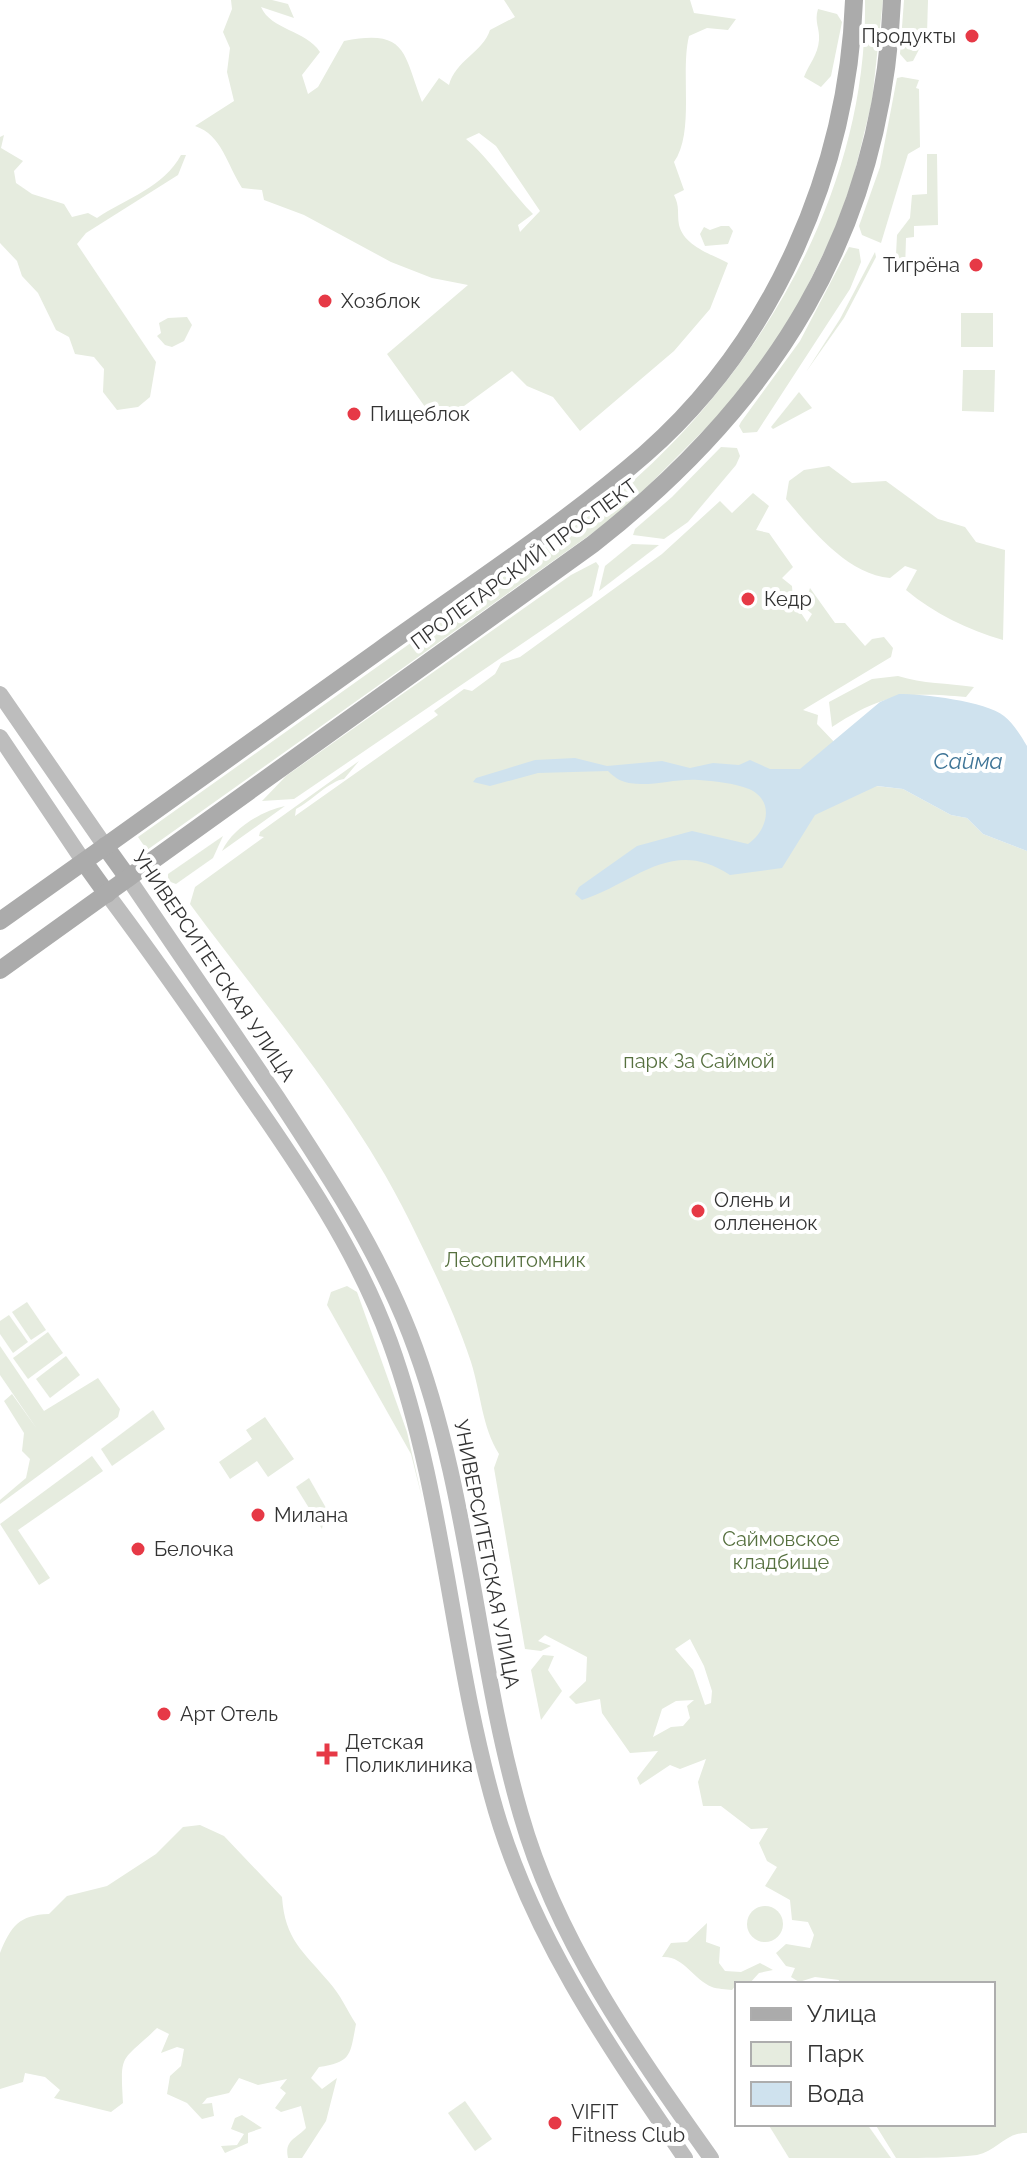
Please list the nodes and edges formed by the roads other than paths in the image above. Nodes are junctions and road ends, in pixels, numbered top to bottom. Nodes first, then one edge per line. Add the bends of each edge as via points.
1 (854, 0) edge
2 (892, 0) edge
3 (0, 694) edge
4 (0, 737) edge
5 (105, 846) junction
6 (84, 862) junction
7 (128, 878) junction
8 (107, 894) junction
9 (0, 921) edge
10 (0, 970) edge
11 (685, 2158) edge
12 (711, 2158) edge

1 - 5 main road, ПРОЛЕТАРСКИЙ ПРОСПЕКТ via 842,107 818,195 760,313 687,410 647,452 567,515
2 - 7 main road, ПРОЛЕТАРСКИЙ ПРОСПЕКТ via 879,114 841,237 803,316 722,428 652,498 593,544
3 - 5 main road, УНИВЕРСИТЕТСКАЯ УЛИЦА
4 - 6 main road, УНИВЕРСИТЕТСКАЯ УЛИЦА
5 - 6 main road, ПРОЛЕТАРСКИЙ ПРОСПЕКТ
5 - 7 main road, УНИВЕРСИТЕТСКАЯ УЛИЦА
6 - 8 main road, УНИВЕРСИТЕТСКАЯ УЛИЦА
6 - 9 main road, ПРОЛЕТАРСКИЙ ПРОСПЕКТ
7 - 8 main road, ПРОЛЕТАРСКИЙ ПРОСПЕКТ
7 - 12 main road, УНИВЕРСИТЕТСКАЯ УЛИЦА via 302,1134 396,1299 450,1462 500,1732 537,1862 605,1999
8 - 10 main road, ПРОЛЕТАРСКИЙ ПРОСПЕКТ
8 - 11 main road, УНИВЕРСИТЕТСКАЯ УЛИЦА via 285,1146 360,1274 412,1408 480,1750 508,1847 555,1957

